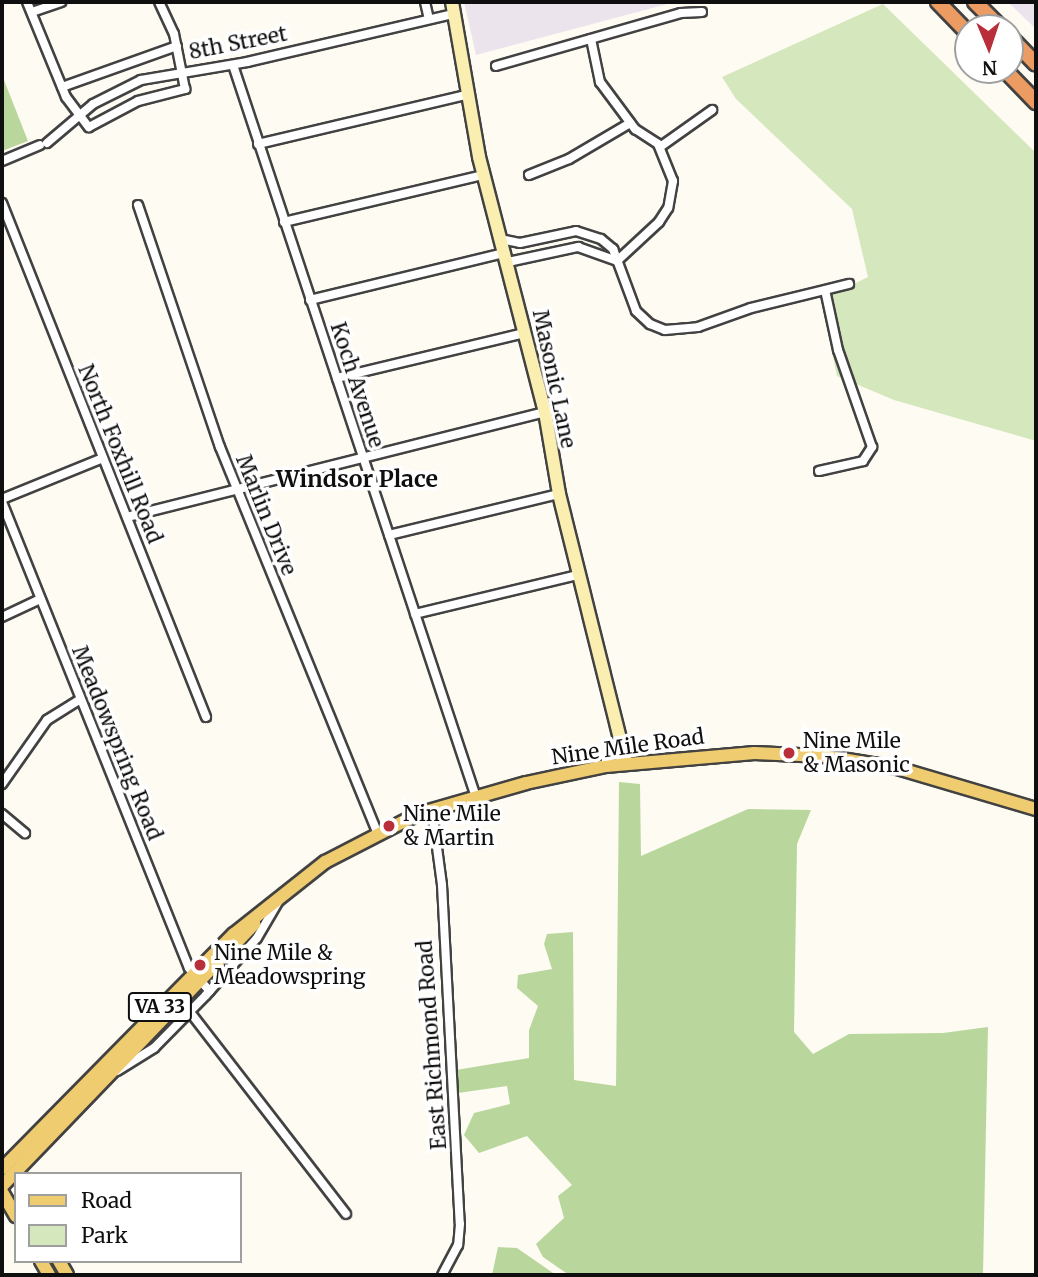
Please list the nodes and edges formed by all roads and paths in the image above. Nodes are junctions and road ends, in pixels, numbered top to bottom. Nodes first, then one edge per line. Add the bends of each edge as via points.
1 (27, 2) edge
2 (61, 2) edge
3 (159, 2) edge
4 (425, 2) edge
5 (938, 2) edge
6 (453, 8) edge
7 (32, 12) junction
8 (702, 12) dead end
9 (429, 19) junction
10 (954, 19) edge
11 (591, 39) junction
12 (177, 46) junction
13 (233, 65) junction
14 (496, 66) dead end
15 (185, 71) junction
16 (1019, 84) edge
17 (62, 87) junction
18 (466, 95) junction
19 (1036, 102) edge
20 (712, 110) dead end
21 (82, 118) junction
22 (630, 122) junction
23 (258, 144) junction
24 (660, 146) junction
25 (2, 161) edge
26 (529, 175) dead end
27 (483, 176) junction
28 (2, 203) edge
29 (138, 205) dead end
30 (284, 222) junction
31 (500, 239) junction
32 (507, 258) junction
33 (617, 261) junction
34 (849, 284) dead end
35 (825, 290) junction
36 (310, 300) junction
37 (525, 333) junction
38 (337, 378) junction
39 (545, 412) junction
40 (362, 456) junction
41 (103, 458) junction
42 (820, 471) dead end
43 (236, 488) junction
44 (559, 494) junction
45 (2, 500) edge
46 (127, 517) junction
47 (389, 535) junction
48 (578, 575) junction
49 (40, 599) junction
50 (415, 614) junction
51 (2, 617) edge
52 (80, 699) junction
53 (206, 717) dead end
54 (626, 763) junction
55 (2, 784) edge
56 (475, 797) junction
57 (1036, 809) edge
58 (432, 810) junction
59 (2, 814) edge
60 (377, 831) junction
61 (25, 833) dead end
62 (280, 899) junction
63 (201, 982) junction
64 (190, 1012) junction
65 (112, 1074) junction
66 (6, 1175) edge
67 (2, 1192) edge
68 (14, 1213) edge
69 (346, 1213) dead end
70 (442, 1275) edge

1 - 7 street
2 - 7 street
3 - 12 street
4 - 9 street
5 - 10 highway
6 - 9 street, 8th Street
6 - 18 main road, Masonic Lane
7 - 17 street
8 - 11 street
9 - 13 street, 8th Street
11 - 14 street
11 - 22 street via 600,82
12 - 15 street
12 - 17 street
13 - 15 street, 8th Street
13 - 23 street, Koch Avenue
15 - 21 street, 8th Street via 128,85
15 - 21 street via 185,89 138,101 92,127
16 - 19 highway
17 - 21 street
18 - 23 street
18 - 27 main road, Masonic Lane
20 - 24 street
21 - 25 street, 8th Street via 44,144
22 - 24 street
22 - 26 street via 569,159
23 - 30 street, Koch Avenue
24 - 33 street via 673,181 668,208 652,230
27 - 30 street
27 - 31 main road, Masonic Lane
28 - 41 street, North Foxhill Road
29 - 43 street, Marlin Drive
30 - 36 street, Koch Avenue
31 - 32 main road, Masonic Lane
31 - 33 street via 520,243 581,231 610,246
32 - 33 street via 578,247
32 - 36 street
32 - 37 main road, Masonic Lane
33 - 35 street via 636,311 665,330 698,327
34 - 35 street
35 - 42 street via 838,349 872,447 863,461
36 - 38 street, Koch Avenue
37 - 38 street
37 - 39 main road, Masonic Lane
38 - 40 street, Koch Avenue
39 - 40 street
39 - 44 main road, Masonic Lane
40 - 43 street
40 - 47 street, Koch Avenue
41 - 45 street
41 - 46 street, North Foxhill Road
43 - 46 street
43 - 60 street, Marlin Drive
44 - 47 street
44 - 48 main road, Masonic Lane
45 - 49 street, Meadowspring Road
46 - 53 street, North Foxhill Road
47 - 50 street, Koch Avenue
48 - 50 street
48 - 54 main road, Masonic Lane
49 - 51 street
49 - 52 street, Meadowspring Road
50 - 56 street, Koch Avenue
52 - 55 street via 47,720
52 - 63 street, Meadowspring Road
54 - 56 main road, Nine Mile Road / VA 33
54 - 57 main road, Nine Mile Road / VA 33 via 754,753 822,756 897,768
56 - 58 main road, Nine Mile Road / VA 33
58 - 60 main road, Nine Mile Road / VA 33
58 - 70 street, East Richmond Road via 441,872 460,1224 458,1245
59 - 61 street
60 - 62 main road, Nine Mile Road / VA 33 via 325,862
62 - 63 main road, Nine Mile Road / VA 33 via 234,934
62 - 63 street via 257,939
63 - 64 street
63 - 65 main road, Nine Mile Road / VA 33
63 - 66 main road, Nine Mile Road / VA 33
64 - 65 street via 154,1048
64 - 69 street
65 - 66 main road, Nine Mile Road / VA 33
67 - 68 main road

